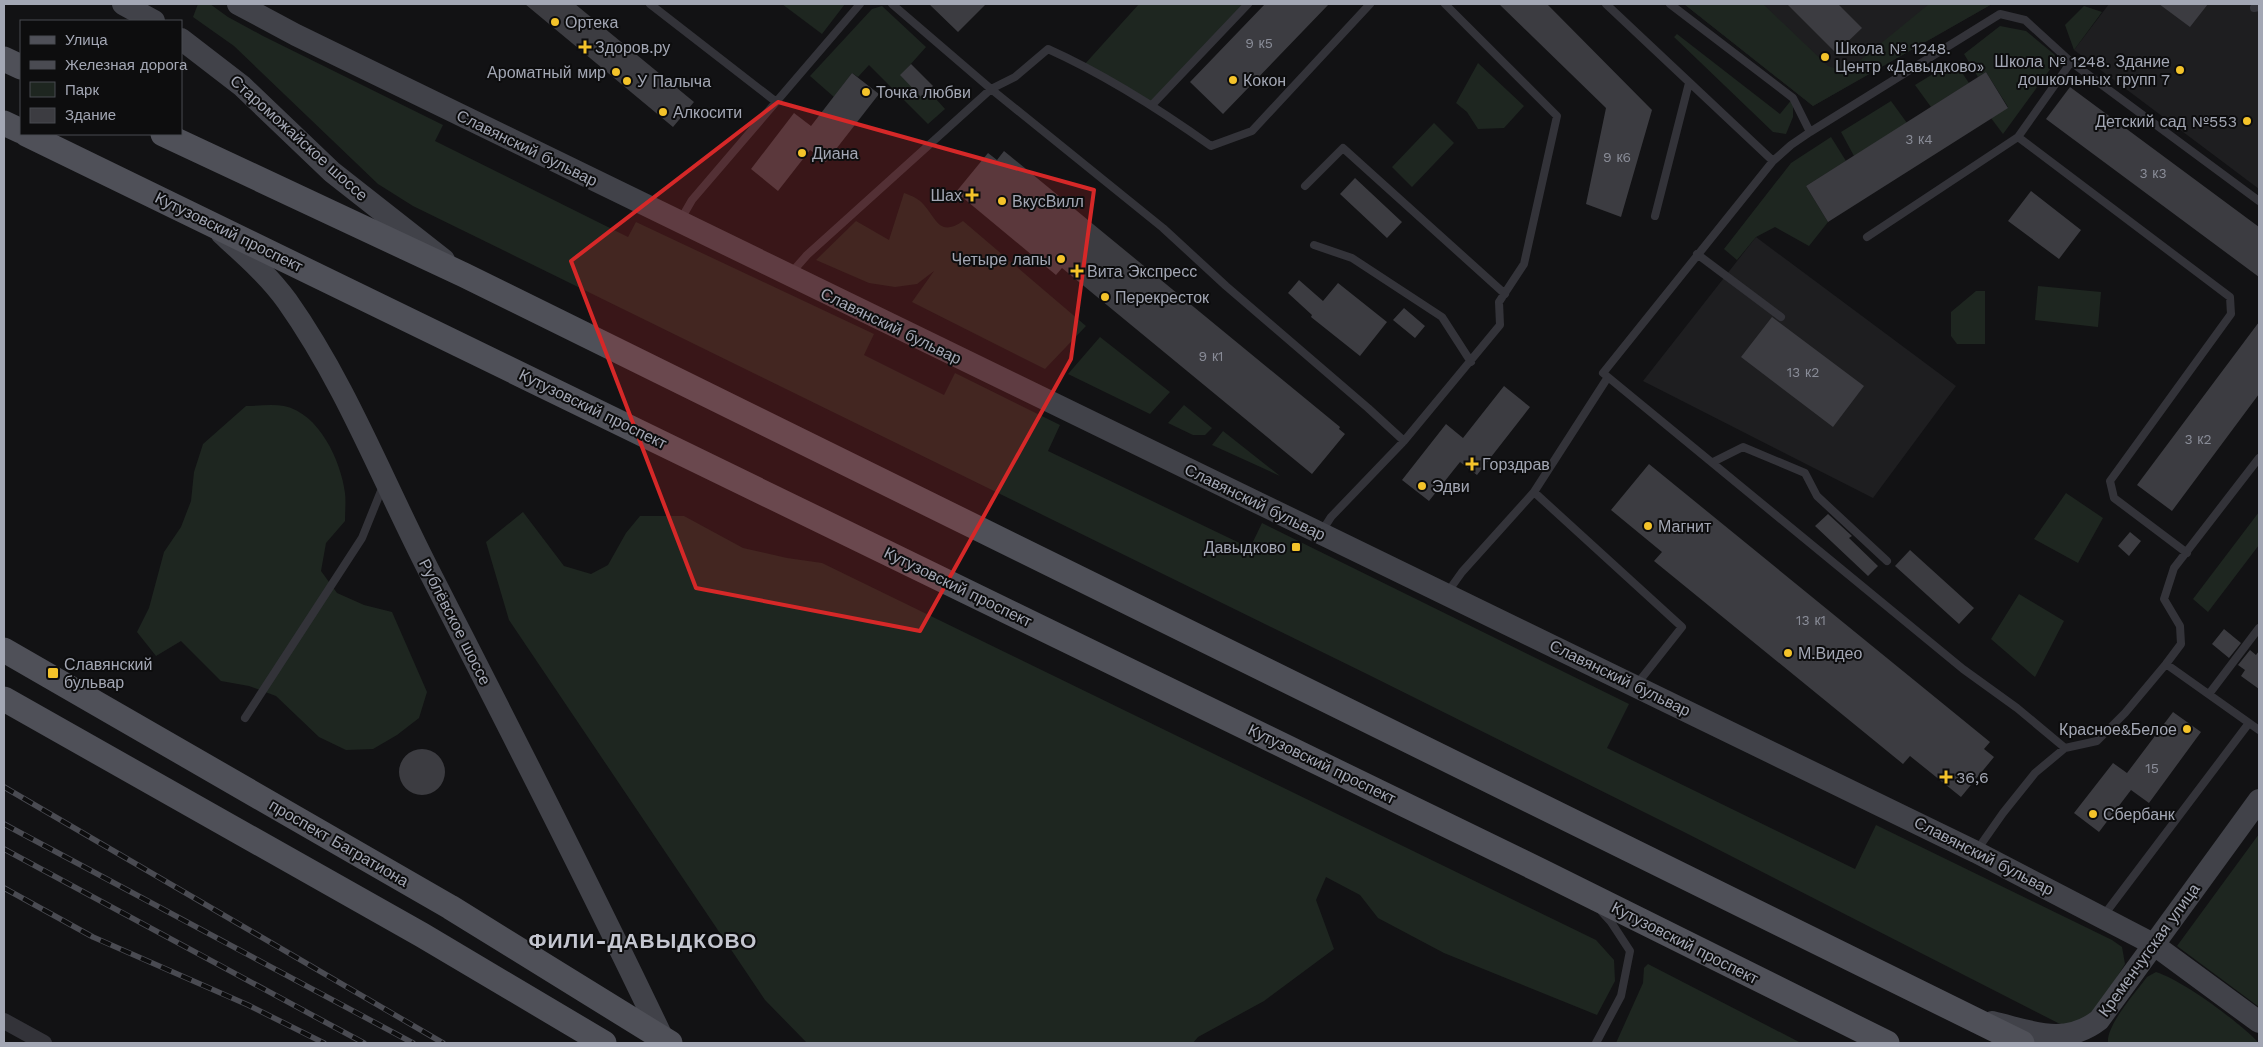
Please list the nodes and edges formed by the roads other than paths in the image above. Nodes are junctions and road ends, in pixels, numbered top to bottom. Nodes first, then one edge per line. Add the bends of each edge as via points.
1 (123, 4) edge
2 (238, 4) edge
3 (650, 4) edge
4 (860, 4) edge
5 (892, 4) edge
6 (1248, 4) edge
7 (1370, 4) edge
8 (1444, 4) edge
9 (1606, 4) edge
10 (1670, 4) edge
11 (152, 20) edge
12 (182, 40) edge
13 (4, 59) edge
14 (2071, 62) junction
15 (20, 67) edge
16 (1689, 83) junction
17 (991, 90) junction
18 (775, 101) junction
19 (1152, 105) junction
20 (4, 123) edge
21 (20, 131) edge
22 (1810, 132) junction
23 (28, 135) edge
24 (165, 135) edge
25 (2018, 137) junction
26 (1773, 161) junction
27 (1305, 186) dead end
28 (2259, 201) edge
29 (1655, 216) dead end
30 (679, 222) junction
31 (210, 224) junction
32 (1867, 237) dead end
33 (1314, 245) dead end
34 (1697, 254) junction
35 (464, 275) junction
36 (788, 276) junction
37 (1505, 294) junction
38 (1782, 317) dead end
39 (1471, 362) junction
40 (1608, 377) junction
41 (1404, 441) junction
42 (2259, 458) edge
43 (1713, 462) junction
44 (385, 482) junction
45 (1534, 492) junction
46 (1321, 533) junction
47 (2187, 553) junction
48 (1887, 561) dead end
49 (1446, 595) junction
50 (2259, 628) edge
51 (4, 650) edge
52 (2166, 664) junction
53 (1635, 686) junction
54 (2209, 694) junction
55 (4, 698) edge
56 (246, 718) dead end
57 (2248, 723) junction
58 (2259, 730) edge
59 (2065, 748) junction
60 (2259, 800) edge
61 (1976, 852) junction
62 (1582, 891) junction
63 (2102, 917) junction
64 (2153, 944) junction
65 (1974, 1018) junction
66 (654, 1020) junction
67 (4, 1021) edge
68 (2259, 1022) edge
69 (44, 1043) edge
70 (604, 1043) edge
71 (665, 1043) edge
72 (670, 1043) edge
73 (1596, 1043) edge
74 (1887, 1043) edge
75 (2022, 1043) edge

1 - 11 street
2 - 30 street, Славянский бульвар
3 - 18 lane
4 - 18 lane
5 - 17 lane
6 - 19 lane
7 - 19 lane via 1252,131 1211,146
8 - 37 lane via 1557,116 1524,264
9 - 16 lane
10 - 22 lane via 1793,98
12 - 35 street, Староможайское шоссе via 242,86 332,172
13 - 15 main road
14 - 22 lane via 2025,20 2000,14
14 - 25 lane
14 - 28 lane
16 - 26 lane
16 - 29 lane
17 - 19 lane via 1015,77 1048,49 1084,65
17 - 36 lane via 807,255
17 - 41 lane via 1163,228
18 - 30 lane via 692,200
20 - 21 main road
22 - 26 lane
23 - 31 main road, Кутузовский проспект
24 - 35 main road
25 - 32 lane
25 - 47 lane via 2230,297 2231,314 2110,481 2114,498
26 - 34 lane
27 - 37 lane via 1343,148
30 - 36 street, Славянский бульвар
31 - 44 street, Рублёвское шоссе via 257,266 286,300 343,394
31 - 62 main road, Кутузовский проспект
33 - 39 lane via 1352,258 1442,317
34 - 38 lane
34 - 40 lane via 1603,373
35 - 65 main road
36 - 46 street, Славянский бульвар
37 - 39 lane via 1499,302 1500,325
39 - 41 lane
40 - 43 lane
40 - 45 lane
41 - 46 lane via 1331,517
42 - 47 lane
43 - 48 lane via 1743,447 1805,473 1817,496
43 - 59 lane via 1963,669
44 - 56 lane via 362,538
44 - 66 street, Рублёвское шоссе
45 - 49 lane via 1462,572
45 - 53 lane via 1682,627
46 - 49 street, Славянский бульвар
47 - 52 lane via 2174,568 2164,599 2180,626 2180,644
49 - 53 street, Славянский бульвар
50 - 54 lane
51 - 72 main road, проспект Багратиона via 450,907
52 - 54 lane
52 - 59 lane via 2097,741
53 - 61 street, Славянский бульвар
54 - 57 lane
55 - 70 main road via 422,934
57 - 58 lane
57 - 63 lane
59 - 61 lane via 2035,773
60 - 64 street, Кременчугская улица
61 - 63 street, Славянский бульвар
62 - 73 lane via 1612,922 1630,951 1621,996
62 - 74 main road, Кутузовский проспект
63 - 64 street, Славянский бульвар
64 - 65 street, Кременчугская улица via 2099,1020 2086,1029 2070,1035 2045,1035
64 - 68 street, Славянский бульвар
65 - 75 main road
66 - 71 street, Рублёвское шоссе
66 - 72 street
67 - 69 street

